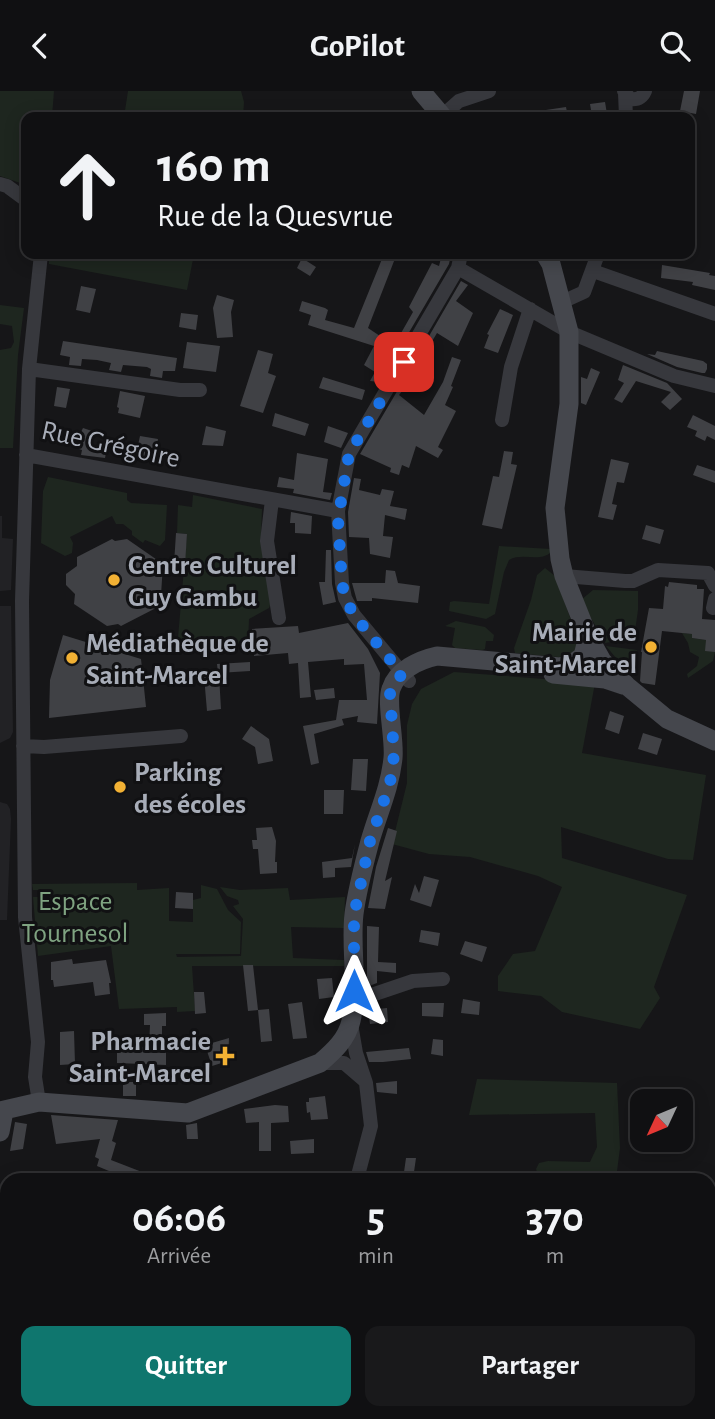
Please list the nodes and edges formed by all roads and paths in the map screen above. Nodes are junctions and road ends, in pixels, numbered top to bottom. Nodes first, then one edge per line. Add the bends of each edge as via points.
1 (421, 91) edge
2 (480, 92) edge
3 (633, 93) edge
4 (439, 112) edge
5 (447, 112) edge
6 (629, 112) edge
7 (0, 184) edge
8 (21, 196) edge
9 (40, 259) edge
10 (548, 259) edge
11 (597, 259) edge
12 (459, 261) edge
13 (593, 271) junction
14 (562, 302) junction
15 (530, 309) junction
16 (715, 314) edge
17 (569, 332) junction
18 (29, 369) junction
19 (715, 386) edge
20 (200, 390) dead end
21 (502, 420) dead end
22 (26, 455) junction
23 (272, 500) junction
24 (338, 512) junction
25 (564, 576) junction
26 (715, 586) edge
27 (279, 618) dead end
28 (588, 636) junction
29 (602, 661) junction
30 (582, 676) junction
31 (406, 677) junction
32 (627, 686) junction
33 (181, 736) dead end
34 (715, 741) edge
35 (23, 746) junction
36 (443, 979) dead end
37 (354, 1001) junction
38 (351, 1024) junction
39 (320, 1063) junction
40 (366, 1083) junction
41 (39, 1102) junction
42 (2, 1111) edge
43 (0, 1132) edge
44 (359, 1173) edge

1 - 4 street
2 - 5 street
3 - 6 street
7 - 8 street
9 - 18 street, Rue Grégoire
10 - 14 street
11 - 13 street
12 - 15 street
12 - 24 street via 349,454
13 - 14 street via 584,292
13 - 16 street
14 - 17 street
15 - 17 street
15 - 21 street via 511,367
17 - 19 street via 674,376
17 - 25 street via 569,404 555,508
18 - 20 street
18 - 22 street, Rue Grégoire
22 - 23 street, Rue Grégoire
22 - 35 street
23 - 24 street, Rue Grégoire
23 - 27 street via 267,541
24 - 31 street via 345,598
25 - 26 street via 633,581 658,570 708,573
25 - 28 street
28 - 29 street
28 - 31 street via 583,656 560,667 437,656 421,659
29 - 30 street
29 - 32 street
30 - 31 street via 442,666
30 - 32 street
31 - 37 street via 391,710 394,755 390,783 370,841 354,915
32 - 34 street via 667,719
33 - 35 street
35 - 41 street via 25,918 38,1042 35,1077
36 - 37 street via 413,981
37 - 38 street
38 - 39 street via 338,1048
38 - 40 street
39 - 40 street via 344,1063
39 - 41 street via 188,1113
40 - 44 street via 371,1126
41 - 42 street
42 - 43 street

